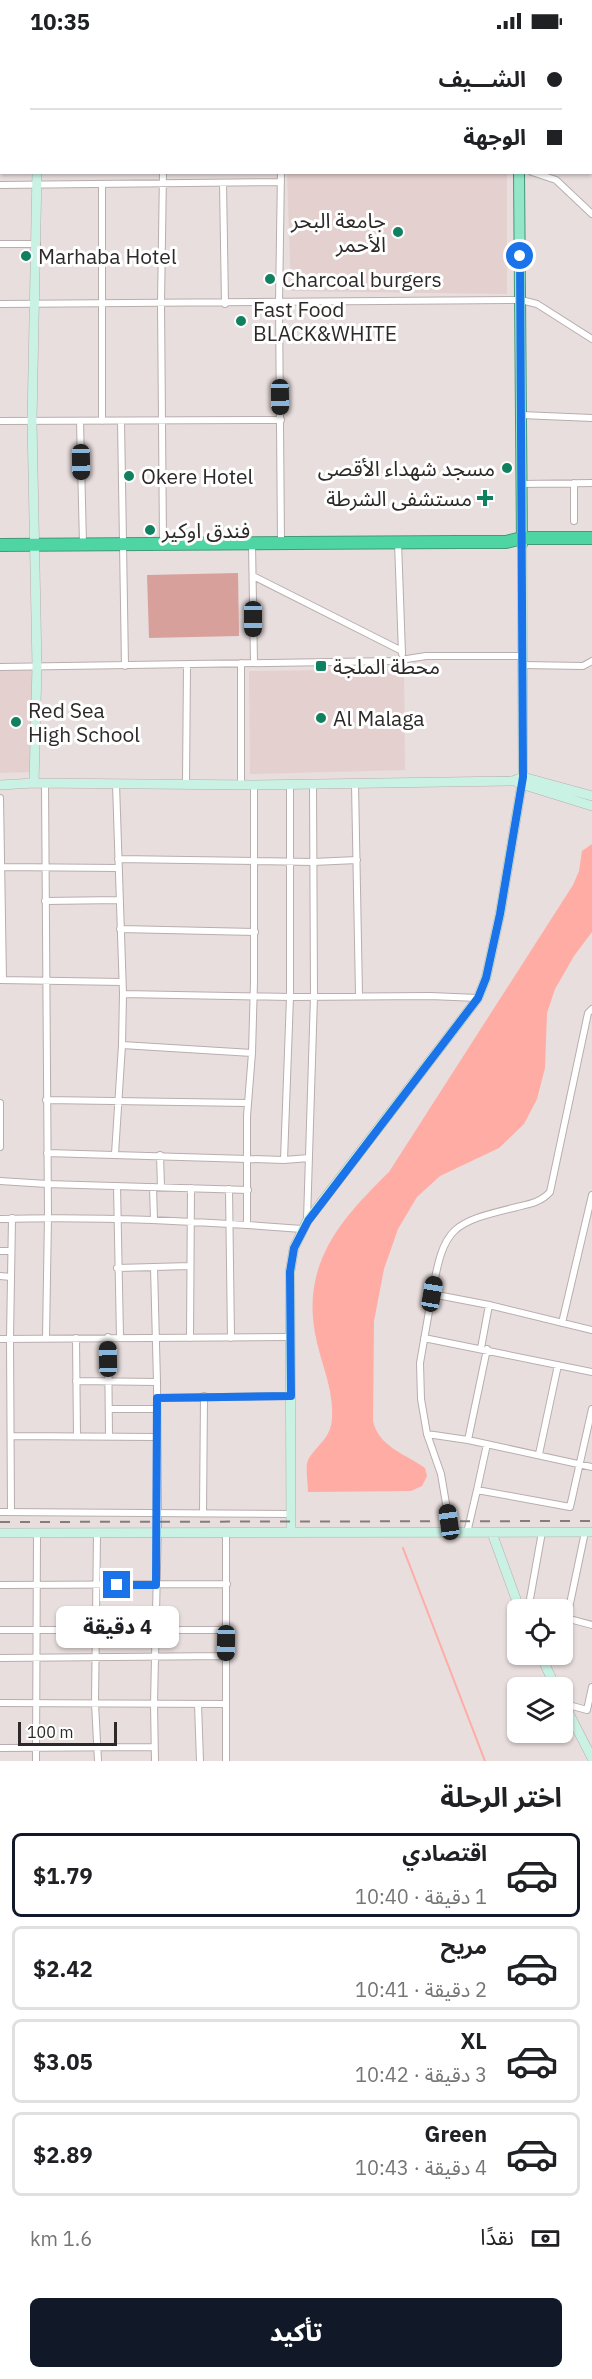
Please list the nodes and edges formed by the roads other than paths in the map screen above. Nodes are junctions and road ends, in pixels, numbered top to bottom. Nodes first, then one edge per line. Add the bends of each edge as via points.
1 (37, 174) edge
2 (163, 174) edge
3 (281, 174) edge
4 (519, 174) edge
5 (538, 174) edge
6 (281, 182) junction
7 (223, 183) junction
8 (163, 184) junction
9 (0, 185) edge
10 (37, 185) junction
11 (102, 185) junction
12 (592, 214) edge
13 (0, 244) edge
14 (36, 244) junction
15 (521, 300) junction
16 (102, 303) junction
17 (161, 303) junction
18 (279, 303) junction
19 (0, 304) edge
20 (225, 304) junction
21 (35, 305) junction
22 (592, 339) edge
23 (522, 415) junction
24 (592, 418) edge
25 (162, 420) junction
26 (281, 420) junction
27 (0, 421) edge
28 (32, 421) junction
29 (80, 421) junction
30 (102, 421) junction
31 (121, 421) junction
32 (574, 483) junction
33 (592, 483) edge
34 (522, 484) junction
35 (574, 522) dead end
36 (592, 538) edge
37 (519, 541) junction
38 (398, 542) junction
39 (162, 543) junction
40 (281, 543) junction
41 (83, 544) junction
42 (123, 544) junction
43 (252, 544) junction
44 (0, 545) edge
45 (36, 545) junction
46 (592, 545) edge
47 (253, 576) junction
48 (402, 651) junction
49 (403, 661) junction
50 (522, 661) junction
51 (592, 661) edge
52 (241, 663) junction
53 (254, 663) junction
54 (187, 665) junction
55 (37, 666) junction
56 (125, 666) junction
57 (0, 667) edge
58 (519, 781) junction
59 (39, 783) junction
60 (186, 783) junction
61 (116, 784) junction
62 (241, 784) junction
63 (290, 784) junction
64 (313, 784) junction
65 (355, 784) junction
66 (0, 785) edge
67 (254, 785) junction
68 (592, 796) edge
69 (0, 798) edge
70 (592, 806) edge
71 (118, 859) junction
72 (357, 860) junction
73 (255, 862) junction
74 (291, 862) junction
75 (313, 862) junction
76 (1, 867) edge
77 (45, 867) junction
78 (118, 868) junction
79 (2, 897) edge
80 (119, 900) junction
81 (45, 901) junction
82 (120, 929) junction
83 (255, 932) junction
84 (2, 980) edge
85 (45, 981) junction
86 (122, 982) junction
87 (123, 994) junction
88 (358, 995) junction
89 (254, 996) junction
90 (314, 996) junction
91 (290, 997) junction
92 (478, 998) junction
93 (592, 1009) edge
94 (122, 1045) junction
95 (252, 1053) junction
96 (46, 1100) junction
97 (119, 1100) junction
98 (0, 1103) edge
99 (248, 1103) junction
100 (0, 1147) edge
101 (46, 1153) junction
102 (115, 1154) junction
103 (160, 1155) junction
104 (247, 1157) junction
105 (309, 1158) junction
106 (284, 1160) junction
107 (0, 1181) edge
108 (47, 1184) junction
109 (117, 1186) junction
110 (157, 1187) junction
111 (191, 1188) junction
112 (229, 1189) junction
113 (248, 1190) junction
114 (592, 1195) edge
115 (48, 1216) junction
116 (12, 1218) junction
117 (117, 1218) junction
118 (0, 1219) edge
119 (154, 1220) junction
120 (190, 1223) junction
121 (231, 1225) junction
122 (247, 1225) junction
123 (305, 1225) junction
124 (583, 1233) junction
125 (592, 1235) edge
126 (0, 1251) edge
127 (11, 1251) junction
128 (190, 1266) junction
129 (154, 1267) junction
130 (117, 1268) junction
131 (0, 1276) edge
132 (11, 1276) junction
133 (432, 1294) junction
134 (489, 1305) junction
135 (562, 1323) junction
136 (592, 1330) edge
137 (108, 1337) junction
138 (120, 1337) junction
139 (291, 1337) junction
140 (46, 1338) junction
141 (76, 1338) junction
142 (155, 1338) junction
143 (190, 1338) junction
144 (231, 1338) junction
145 (424, 1338) junction
146 (0, 1339) edge
147 (9, 1340) junction
148 (484, 1349) junction
149 (558, 1365) junction
150 (592, 1372) edge
151 (76, 1381) junction
152 (108, 1382) junction
153 (158, 1382) junction
154 (204, 1396) junction
155 (291, 1396) junction
156 (157, 1398) junction
157 (109, 1409) junction
158 (158, 1409) junction
159 (592, 1409) edge
160 (427, 1434) junction
161 (11, 1436) junction
162 (77, 1436) junction
163 (109, 1436) junction
164 (157, 1437) junction
165 (468, 1440) junction
166 (487, 1444) junction
167 (539, 1455) junction
168 (579, 1464) junction
169 (592, 1467) edge
170 (477, 1490) junction
171 (0, 1512) edge
172 (11, 1512) junction
173 (157, 1513) junction
174 (203, 1514) junction
175 (291, 1514) junction
176 (37, 1532) junction
177 (226, 1532) junction
178 (542, 1532) junction
179 (588, 1532) edge
180 (0, 1533) edge
181 (97, 1533) junction
182 (156, 1533) junction
183 (291, 1533) junction
184 (451, 1533) junction
185 (467, 1533) junction
186 (492, 1533) junction
187 (227, 1584) junction
188 (38, 1585) junction
189 (97, 1585) junction
190 (156, 1585) junction
191 (0, 1586) edge
192 (520, 1599) edge
193 (526, 1599) edge
194 (570, 1599) edge
195 (573, 1620) edge
196 (592, 1624) edge
197 (155, 1629) junction
198 (0, 1630) edge
199 (38, 1630) junction
200 (96, 1630) junction
201 (226, 1630) junction
202 (226, 1656) junction
203 (0, 1658) edge
204 (37, 1658) junction
205 (96, 1658) junction
206 (154, 1658) junction
207 (592, 1686) edge
208 (0, 1703) edge
209 (37, 1703) junction
210 (95, 1703) junction
211 (154, 1704) junction
212 (198, 1704) junction
213 (225, 1704) junction
214 (573, 1705) edge
215 (589, 1710) edge
216 (573, 1720) edge
217 (36, 1747) junction
218 (154, 1747) junction
219 (0, 1748) edge
220 (97, 1748) junction
221 (592, 1758) edge
222 (36, 1761) edge
223 (98, 1761) edge
224 (155, 1761) edge
225 (200, 1761) edge
226 (226, 1761) edge

1 - 10 street
2 - 8 street
3 - 6 street
4 - 15 main road
5 - 12 street via 556,180
6 - 7 street
6 - 18 street
7 - 8 street
7 - 20 street
8 - 11 street
8 - 17 street
9 - 10 street
10 - 11 street
10 - 14 street
11 - 16 street
13 - 14 street
14 - 21 street
15 - 18 street
15 - 22 street via 537,304
15 - 23 main road
16 - 17 street
16 - 21 street
16 - 30 street
17 - 20 street
17 - 25 street
18 - 20 street
18 - 26 street
19 - 21 street
21 - 28 street
23 - 24 street
23 - 34 main road
25 - 26 street
25 - 31 street
25 - 39 street
26 - 40 street
27 - 28 street
28 - 29 street
28 - 45 street
29 - 30 street
29 - 41 street
30 - 31 street
31 - 42 street
32 - 33 street
32 - 34 street
32 - 35 street
34 - 37 main road
36 - 37 highway
37 - 38 highway
37 - 46 highway
37 - 50 street
38 - 40 highway
38 - 48 street
39 - 42 highway
39 - 43 highway
40 - 43 highway
41 - 42 highway
41 - 45 highway
42 - 56 street
43 - 47 street
44 - 45 highway
45 - 55 street
47 - 48 street
47 - 53 street
48 - 49 street
49 - 50 street via 426,656
49 - 53 street
50 - 51 street via 583,666
50 - 58 street
52 - 53 street
52 - 54 street
52 - 62 street
54 - 56 street
54 - 60 street
55 - 56 street
55 - 57 street
55 - 59 street
58 - 65 street
58 - 68 street
58 - 70 street
58 - 92 street via 500,914
59 - 61 street
59 - 66 street
59 - 77 street
60 - 61 street
60 - 62 street
61 - 71 street
62 - 67 street
63 - 64 street
63 - 67 street
63 - 74 street
64 - 65 street
64 - 75 street
65 - 72 street
67 - 73 street
69 - 76 street
71 - 73 street
71 - 78 street
72 - 75 street
72 - 88 street
73 - 74 street
73 - 83 street
74 - 75 street
74 - 91 street
75 - 90 street
76 - 77 street
76 - 79 street
77 - 78 street
77 - 81 street
78 - 80 street
79 - 84 street
80 - 81 street
80 - 82 street
81 - 85 street
82 - 83 street
82 - 86 street
83 - 89 street
84 - 85 street
85 - 86 street
85 - 96 street
86 - 87 street
87 - 89 street
87 - 94 street
88 - 90 street
88 - 92 street
89 - 91 street
89 - 95 street
90 - 91 street
90 - 105 street
91 - 106 street
92 - 123 street
93 - 133 street via 588,1013 550,1192 538,1202 465,1221 453,1231 440,1256
94 - 95 street
94 - 97 street
95 - 99 street
96 - 97 street
96 - 101 street
97 - 99 street
97 - 102 street
98 - 100 street
99 - 104 street
101 - 102 street
101 - 108 street
102 - 103 street
103 - 104 street
103 - 110 street
104 - 106 street
104 - 113 street
105 - 106 street
105 - 123 street
107 - 108 street
108 - 109 street
108 - 115 street
109 - 110 street
109 - 117 street
110 - 111 street
110 - 119 street
111 - 112 street
111 - 120 street
112 - 113 street
112 - 121 street
113 - 122 street
114 - 124 street
115 - 116 street
115 - 117 street
115 - 140 street
116 - 118 street
116 - 127 street
117 - 119 street
117 - 130 street
119 - 120 street
120 - 121 street
120 - 128 street
121 - 122 street
121 - 144 street
122 - 123 street
123 - 139 street via 291,1260
124 - 125 street
124 - 135 street
126 - 127 street
127 - 132 street
128 - 129 street
128 - 143 street
129 - 130 street
129 - 142 street
130 - 138 street
131 - 132 street
132 - 147 street
133 - 134 street
133 - 145 street
134 - 135 street
134 - 148 street
135 - 136 street
137 - 138 street
137 - 141 street
137 - 152 street
138 - 142 street
139 - 144 street
139 - 155 street
140 - 141 street
140 - 147 street
141 - 151 street
142 - 143 street
142 - 153 street
143 - 144 street
145 - 148 street
145 - 160 street via 420,1383
146 - 147 street
147 - 161 street
148 - 149 street
148 - 165 street
149 - 150 street
149 - 167 street
151 - 152 street
151 - 162 street
152 - 153 street
152 - 157 street
153 - 156 street
154 - 155 street
154 - 156 street
154 - 174 street
155 - 175 street
156 - 158 street
157 - 158 street
157 - 163 street
158 - 164 street
159 - 168 street
160 - 165 street
160 - 184 street via 441,1474
161 - 162 street
161 - 172 street
162 - 163 street
163 - 164 street
164 - 173 street
165 - 166 street
166 - 167 street
166 - 170 street
167 - 168 street
168 - 169 street
168 - 170 street via 570,1507
170 - 185 street
171 - 172 street
172 - 173 street
173 - 174 street
173 - 182 street
174 - 175 street
175 - 183 street
176 - 180 street
176 - 181 street
176 - 188 street
177 - 182 street
177 - 183 street
177 - 187 street
178 - 179 street
178 - 186 street
178 - 193 street
179 - 194 street
181 - 182 street
181 - 189 street
182 - 190 street
183 - 184 street
184 - 185 street
185 - 186 street
186 - 192 street
187 - 190 street
187 - 201 street
188 - 189 street
188 - 191 street
188 - 199 street
189 - 190 street
189 - 200 street
190 - 197 street
195 - 196 street
197 - 200 street
197 - 201 street
197 - 206 street
198 - 199 street
199 - 200 street
199 - 204 street
200 - 205 street
201 - 202 street
202 - 206 street
202 - 213 street
203 - 204 street
204 - 205 street
204 - 209 street
205 - 206 street
205 - 210 street
206 - 211 street
207 - 215 street
208 - 209 street
209 - 210 street
209 - 217 street
210 - 211 street
210 - 220 street
211 - 212 street
211 - 218 street
212 - 213 street
212 - 225 street
213 - 226 street
214 - 215 street
216 - 221 street
217 - 219 street
217 - 220 street
217 - 222 street
218 - 220 street
218 - 224 street
220 - 223 street

